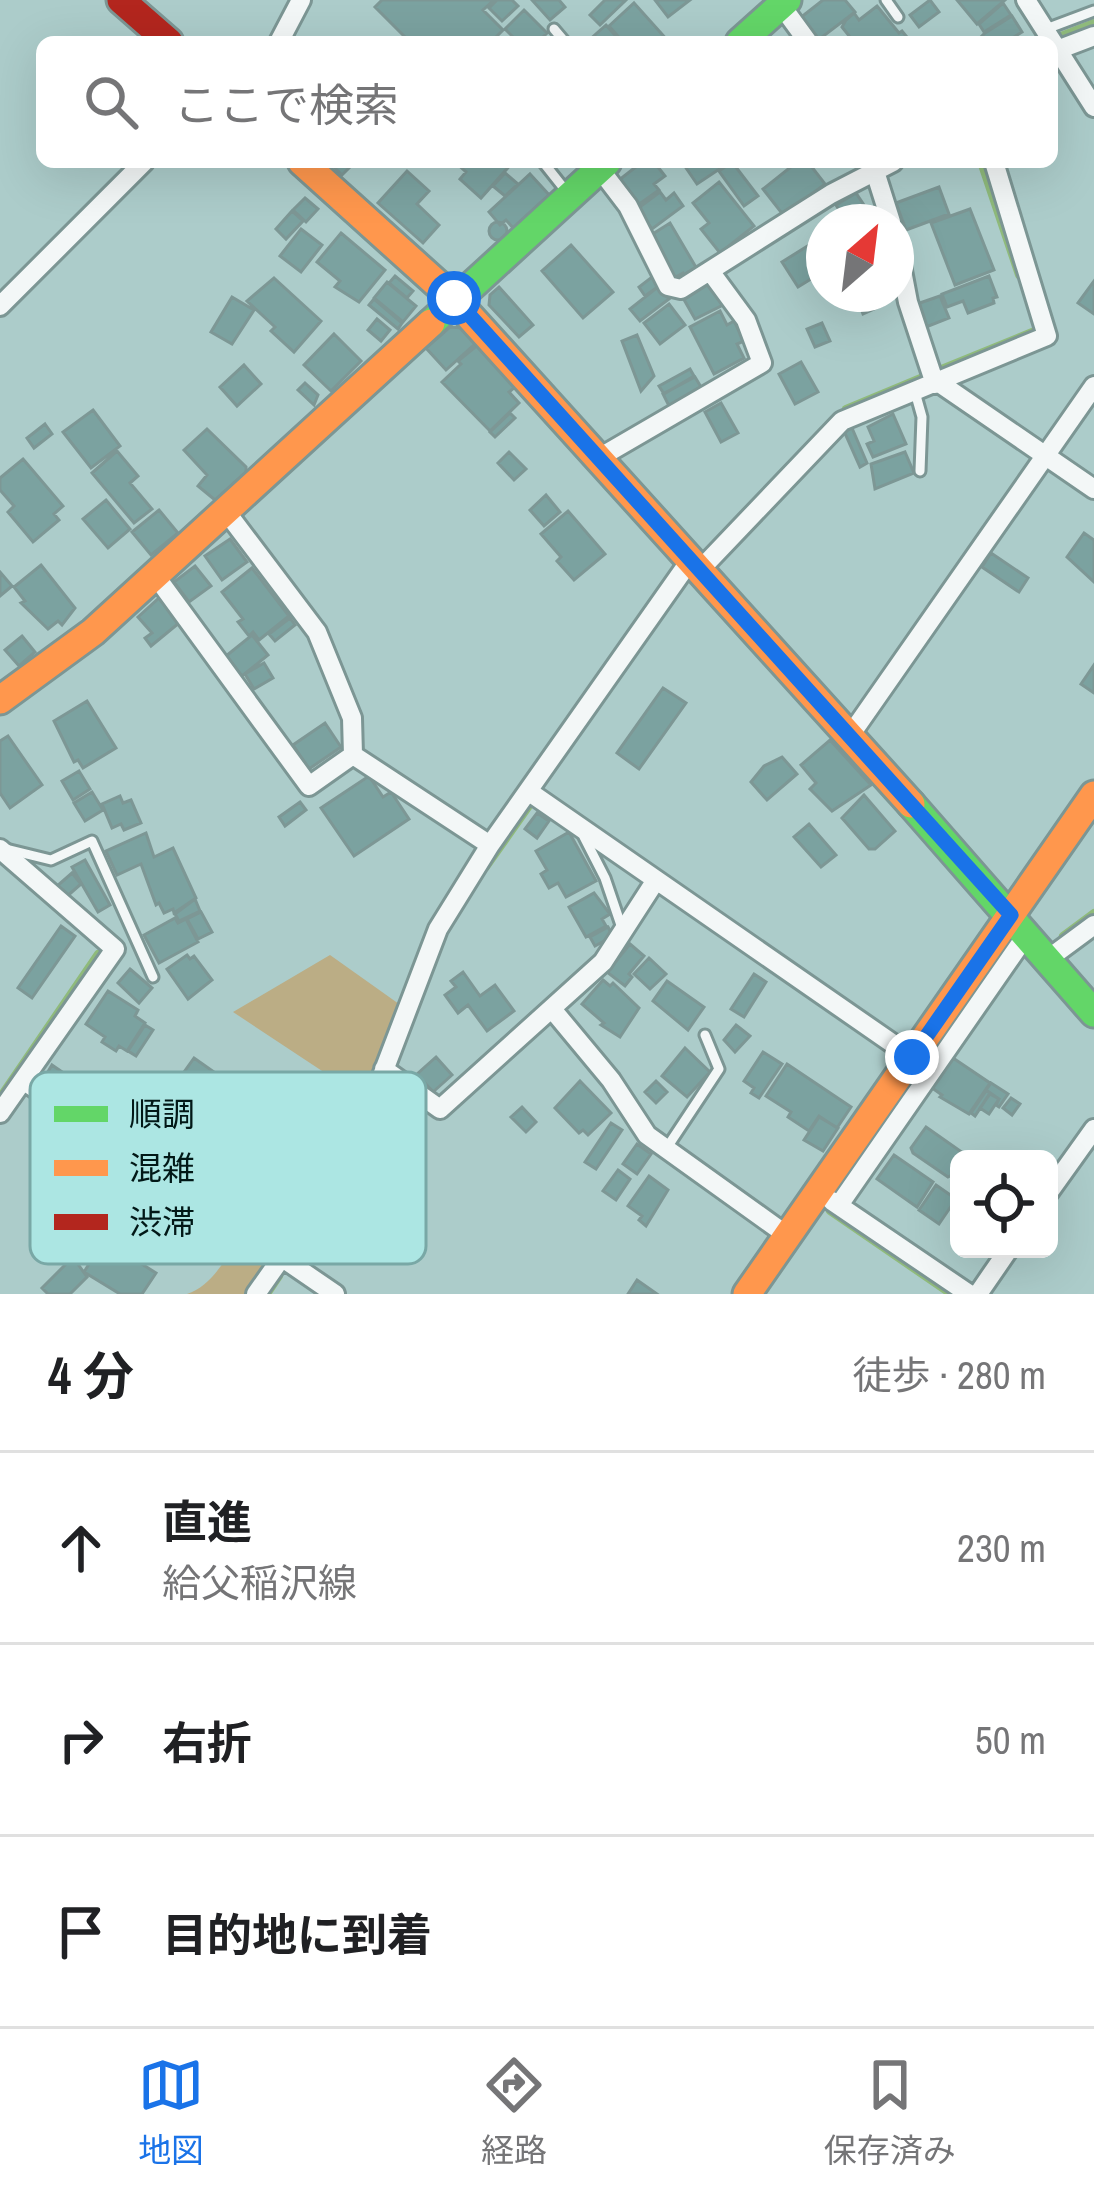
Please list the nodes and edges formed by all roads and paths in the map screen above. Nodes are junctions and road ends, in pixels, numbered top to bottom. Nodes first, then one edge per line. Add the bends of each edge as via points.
1 (121, 0) edge
2 (302, 0) edge
3 (886, 0) edge
4 (1026, 0) edge
5 (1087, 0) edge
6 (784, 3) edge
7 (1092, 12) edge
8 (898, 17) dead end
9 (554, 29) dead end
10 (1046, 29) junction
11 (162, 36) edge
12 (282, 36) edge
13 (560, 36) edge
14 (747, 36) edge
15 (804, 36) edge
16 (1049, 36) edge
17 (1094, 36) edge
18 (1058, 50) edge
19 (1058, 55) edge
20 (1094, 106) edge
21 (138, 168) edge
22 (309, 168) edge
23 (548, 168) edge
24 (600, 168) edge
25 (605, 168) edge
26 (875, 168) edge
27 (882, 168) edge
28 (996, 168) edge
29 (569, 196) junction
30 (888, 204) edge
31 (710, 271) junction
32 (454, 298) junction
33 (0, 306) edge
34 (912, 312) edge
35 (937, 383) junction
36 (1094, 386) edge
37 (915, 392) junction
38 (1046, 456) junction
39 (597, 459) junction
40 (920, 471) dead end
41 (1094, 489) edge
42 (225, 510) junction
43 (693, 567) junction
44 (155, 574) junction
45 (0, 700) edge
46 (849, 737) junction
47 (353, 755) junction
48 (528, 790) junction
49 (1094, 795) edge
50 (578, 826) junction
51 (490, 845) junction
52 (0, 848) edge
53 (656, 880) junction
54 (1019, 925) junction
55 (1094, 925) edge
56 (131, 927) junction
57 (623, 931) junction
58 (115, 949) junction
59 (1048, 959) junction
60 (153, 977) dead end
61 (552, 1009) junction
62 (1094, 1013) edge
63 (705, 1035) dead end
64 (912, 1057) junction
65 (384, 1069) junction
66 (383, 1072) edge
67 (388, 1072) edge
68 (23, 1080) junction
69 (30, 1085) edge
70 (426, 1099) edge
71 (0, 1113) edge
72 (1094, 1129) edge
73 (665, 1149) junction
74 (1058, 1179) edge
75 (828, 1198) junction
76 (788, 1236) junction
77 (1002, 1258) edge
78 (277, 1264) edge
79 (292, 1264) edge
80 (256, 1294) edge
81 (335, 1294) edge
82 (747, 1294) edge
83 (974, 1294) edge

1 - 11 street
2 - 12 street
3 - 8 lane
4 - 10 street
5 - 7 lane
6 - 14 street
6 - 15 street
7 - 10 lane
9 - 13 lane
10 - 16 street
17 - 18 street
19 - 20 street
21 - 33 street
22 - 32 street
23 - 29 lane
24 - 29 street
25 - 31 street via 668,286 681,289
26 - 31 street
27 - 30 street
28 - 35 street via 1047,337
29 - 32 street
31 - 39 street via 746,320 762,363
32 - 39 street
32 - 42 street
34 - 35 street
35 - 37 street
35 - 38 street
36 - 38 street
37 - 40 lane
37 - 43 street via 842,421
38 - 41 street
38 - 46 street
39 - 43 street
42 - 44 street
42 - 47 street via 317,632 352,718
43 - 46 street
43 - 48 street
44 - 45 street
44 - 47 street via 308,786
46 - 54 street
47 - 51 street
48 - 50 street
48 - 51 street
49 - 54 street
50 - 53 street
50 - 57 lane
51 - 65 street via 438,929
52 - 56 lane via 51,860 92,841
52 - 58 street
53 - 57 street
53 - 64 street
54 - 59 street
54 - 64 street
54 - 75 street
55 - 59 street
56 - 58 lane
56 - 60 lane
57 - 61 street via 603,962
58 - 68 street
59 - 62 street
61 - 70 street via 440,1109
61 - 73 street
63 - 73 lane via 719,1069
64 - 75 street
65 - 66 street
65 - 67 street
68 - 69 street
68 - 71 street
72 - 74 street
73 - 76 street
75 - 76 street
75 - 83 street
76 - 82 street
77 - 83 street
78 - 80 street
79 - 81 street

